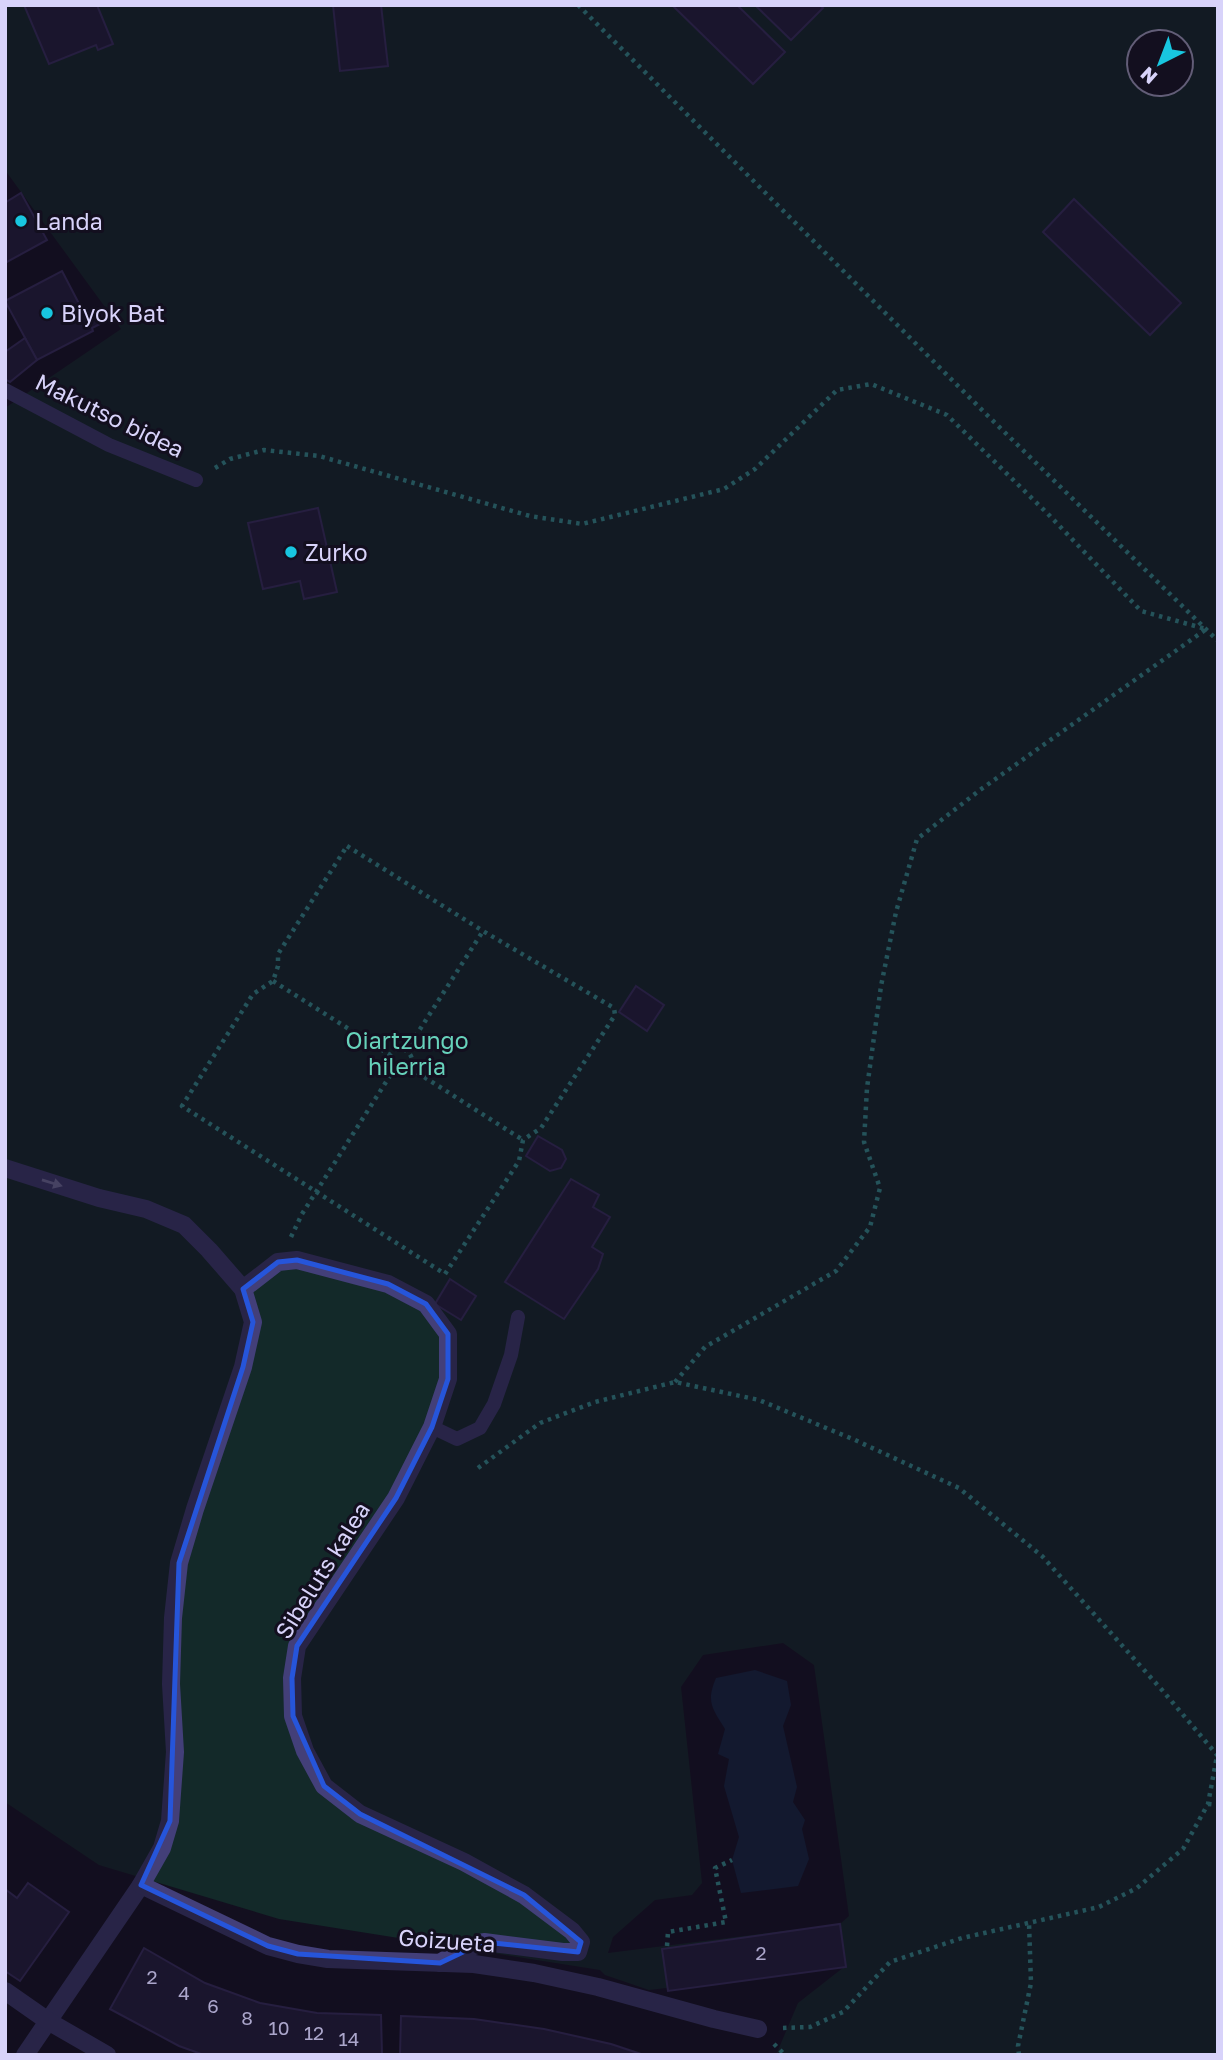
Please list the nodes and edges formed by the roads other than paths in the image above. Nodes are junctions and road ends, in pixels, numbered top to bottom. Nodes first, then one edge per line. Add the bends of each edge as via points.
1 (5, 390) edge
2 (196, 480) road end
3 (5, 1168) edge
4 (243, 1289) junction
5 (518, 1317) dead end
6 (432, 1427) junction
7 (141, 1885) junction
8 (440, 1963) junction
9 (5, 1991) edge
10 (48, 2021) junction
11 (758, 2029) road end
12 (25, 2055) edge
13 (107, 2055) edge

1 - 2 lane, Makutso bidea via 109,445
3 -> 4 street via 146,1209 184,1225
4 - 6 street, Sibeluts kalea via 278,1262 297,1260 388,1284 426,1304 448,1334 447,1379
4 - 7 street via 253,1322 243,1367 179,1563 173,1618 175,1752 170,1821 162,1848
5 - 6 lane via 494,1404 480,1428 457,1439
6 - 8 street, Sibeluts kalea via 396,1498 297,1646 292,1678 293,1716 324,1786 360,1814 524,1895 582,1942 578,1952 484,1942
7 - 8 street, Goizueta via 268,1946 298,1954
7 - 10 street
8 - 11 street, Goizueta via 474,1964 598,1986
9 - 10 street
10 - 12 street
10 - 13 street

